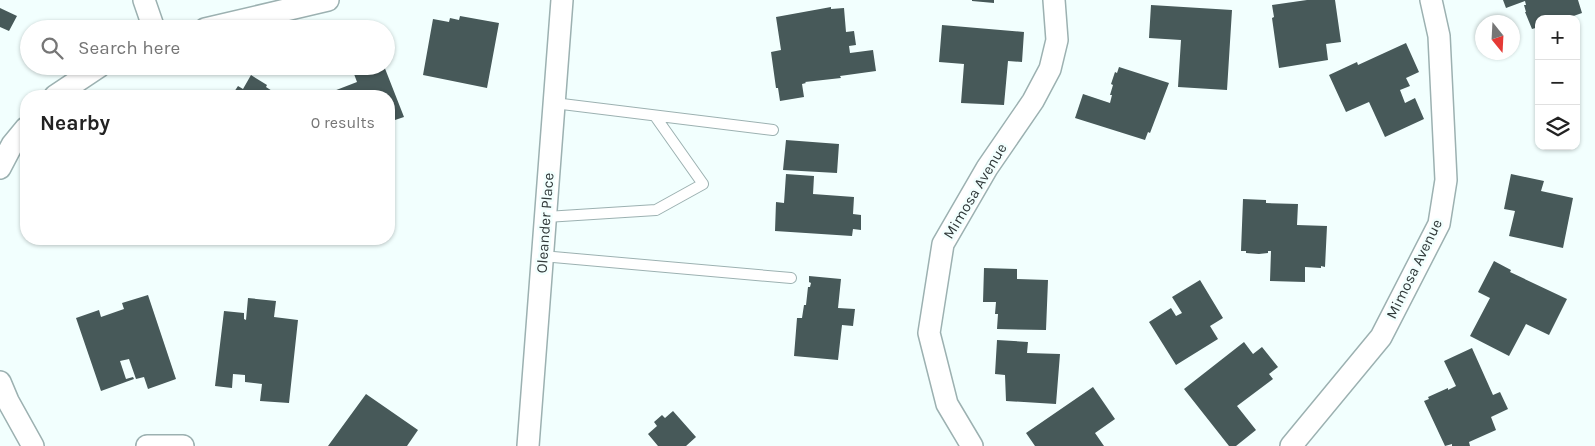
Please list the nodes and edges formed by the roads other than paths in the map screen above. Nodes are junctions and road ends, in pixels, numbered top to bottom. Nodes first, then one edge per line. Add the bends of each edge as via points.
1 (144, 0) edge
2 (328, 0) edge
3 (562, 0) edge
4 (1054, 0) edge
5 (1431, 0) edge
6 (151, 20) edge
7 (243, 20) edge
8 (86, 75) edge
9 (64, 90) edge
10 (554, 103) junction
11 (655, 116) junction
12 (772, 130) dead end
13 (20, 135) edge
14 (0, 168) edge
15 (546, 217) junction
16 (542, 256) junction
17 (791, 278) dead end
18 (0, 382) edge
19 (33, 446) edge
20 (147, 446) edge
21 (183, 446) edge
22 (528, 446) edge
23 (972, 446) edge
24 (1290, 446) edge

1 - 6 street
2 - 7 street
3 - 10 street, Oleander Place
4 - 23 street, Mimosa Avenue via 1057,40 1050,69 943,244 929,333 947,404
5 - 24 street, Mimosa Avenue via 1439,36 1446,180 1439,224 1381,338
8 - 9 street
10 - 11 lane
10 - 15 street, Oleander Place
11 - 12 lane
11 - 15 lane via 703,184 656,210
13 - 14 street
15 - 16 street, Oleander Place
16 - 17 lane
16 - 22 street, Oleander Place
18 - 19 street
20 - 21 street

